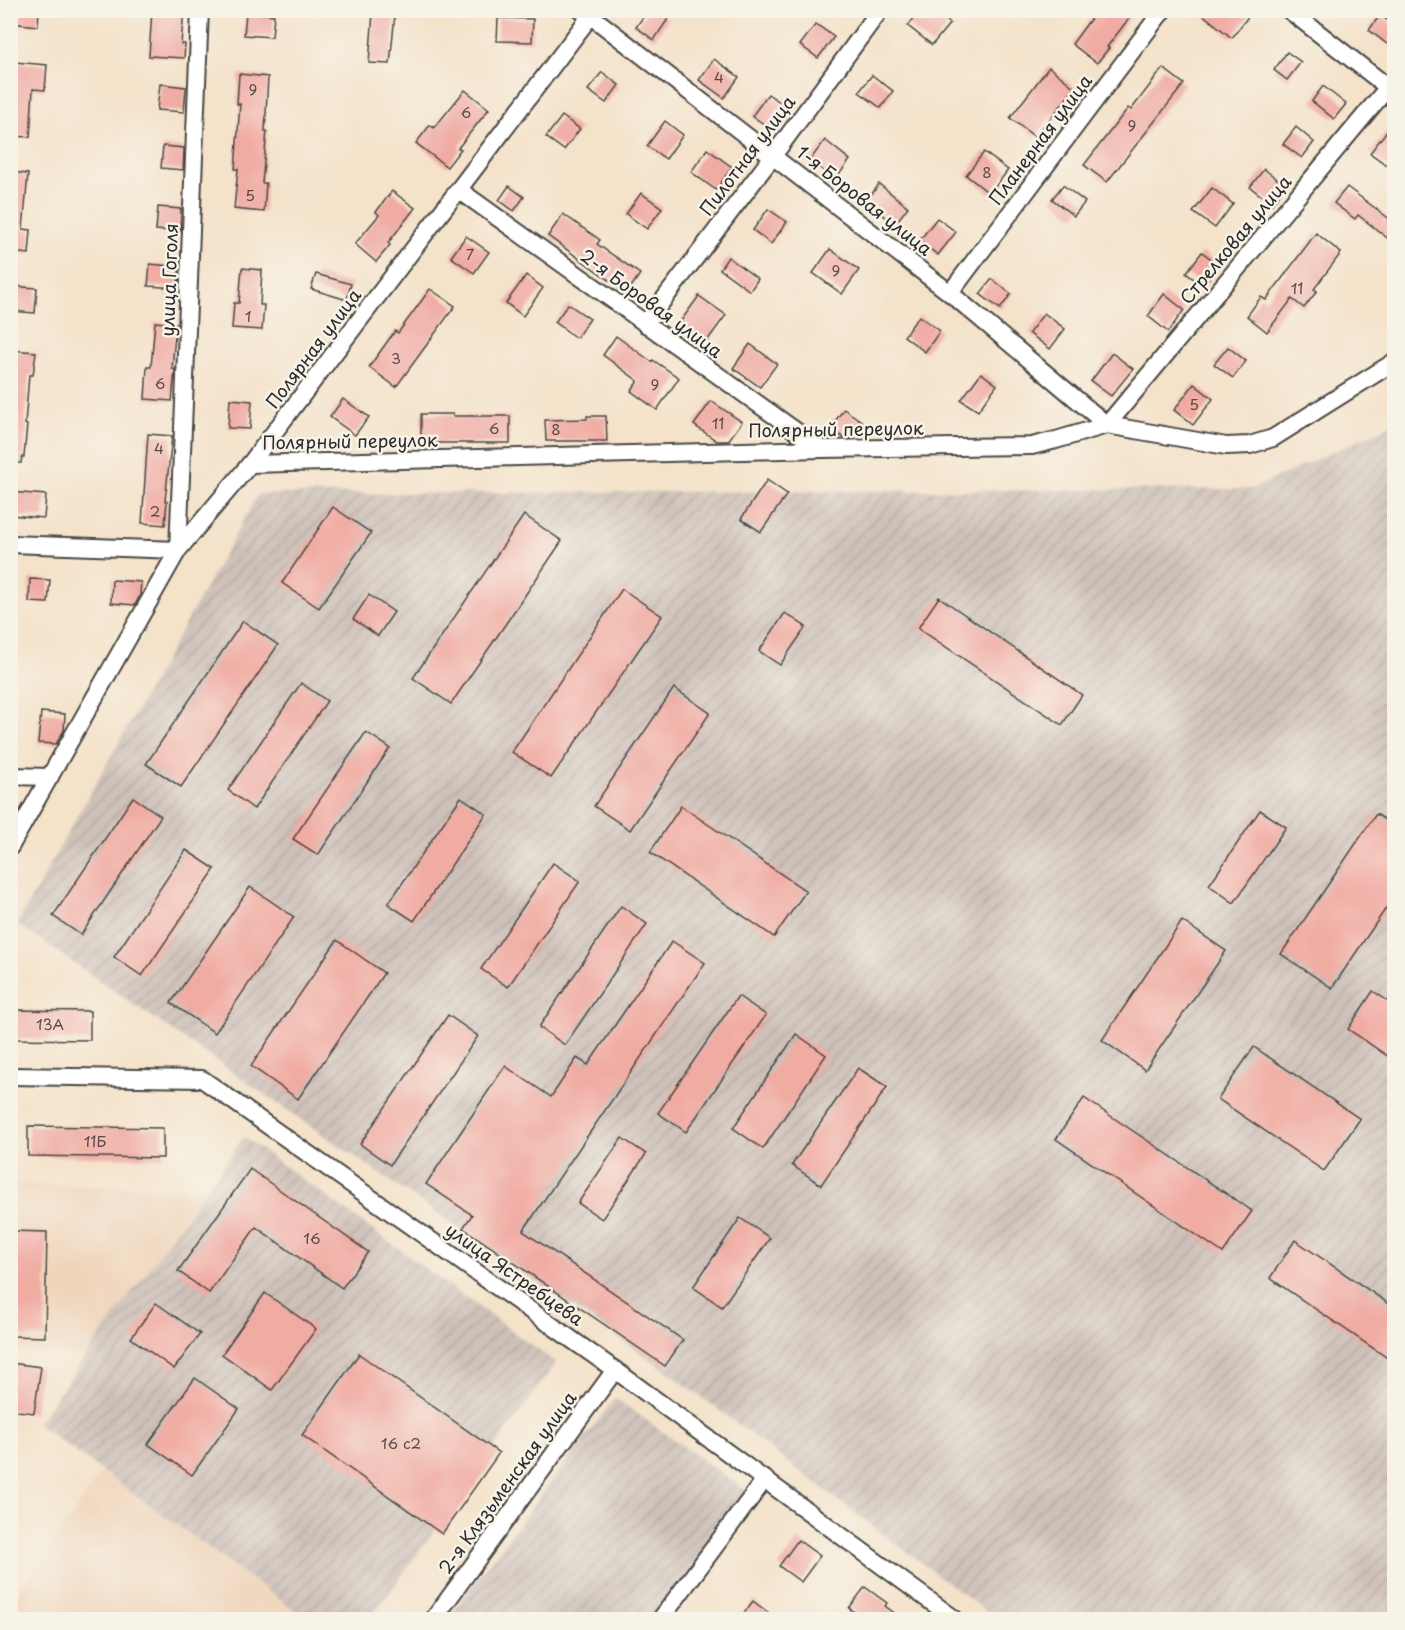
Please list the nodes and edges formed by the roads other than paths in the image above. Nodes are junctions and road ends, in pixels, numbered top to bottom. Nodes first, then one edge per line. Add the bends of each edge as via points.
1 (200, 10) edge
2 (880, 10) edge
3 (1163, 10) edge
4 (1289, 10) edge
5 (589, 12) edge
6 (1393, 86) edge
7 (773, 156) junction
8 (459, 190) junction
9 (950, 293) junction
10 (645, 324) junction
11 (1395, 362) edge
12 (1107, 425) junction
13 (821, 449) junction
14 (250, 464) junction
15 (10, 544) edge
16 (178, 550) junction
17 (10, 776) edge
18 (50, 777) junction
19 (10, 847) edge
20 (10, 1076) edge
21 (615, 1370) junction
22 (765, 1479) junction
23 (433, 1620) edge
24 (660, 1620) edge
25 (956, 1620) edge

1 - 16 street, улица Гоголя
2 - 7 street, Пилотная улица
3 - 9 street, Планерная улица
4 - 6 street
5 - 7 street, 1-я Боровая улица
5 - 8 street, Полярная улица
6 - 12 street, Стрелковая улица
7 - 9 street, 1-я Боровая улица
7 - 10 street, Пилотная улица
8 - 10 street, 2-я Боровая улица
8 - 14 street, Полярная улица
9 - 12 street, 1-я Боровая улица
10 - 13 street, 2-я Боровая улица
11 - 12 street, Полярный переулок via 1273,438 1250,445 1226,446
12 - 13 street, Полярный переулок via 1032,446
13 - 14 street, Полярный переулок
14 - 16 street, Полярная улица
15 - 16 street
16 - 18 street, Полярная улица
17 - 18 street
18 - 19 street, Полярная улица
20 - 21 street, улица Ястребцева via 202,1079
21 - 22 street, улица Ястребцева
21 - 23 street, 2-я Клязьменская улица
22 - 24 street
22 - 25 street, улица Ястребцева

